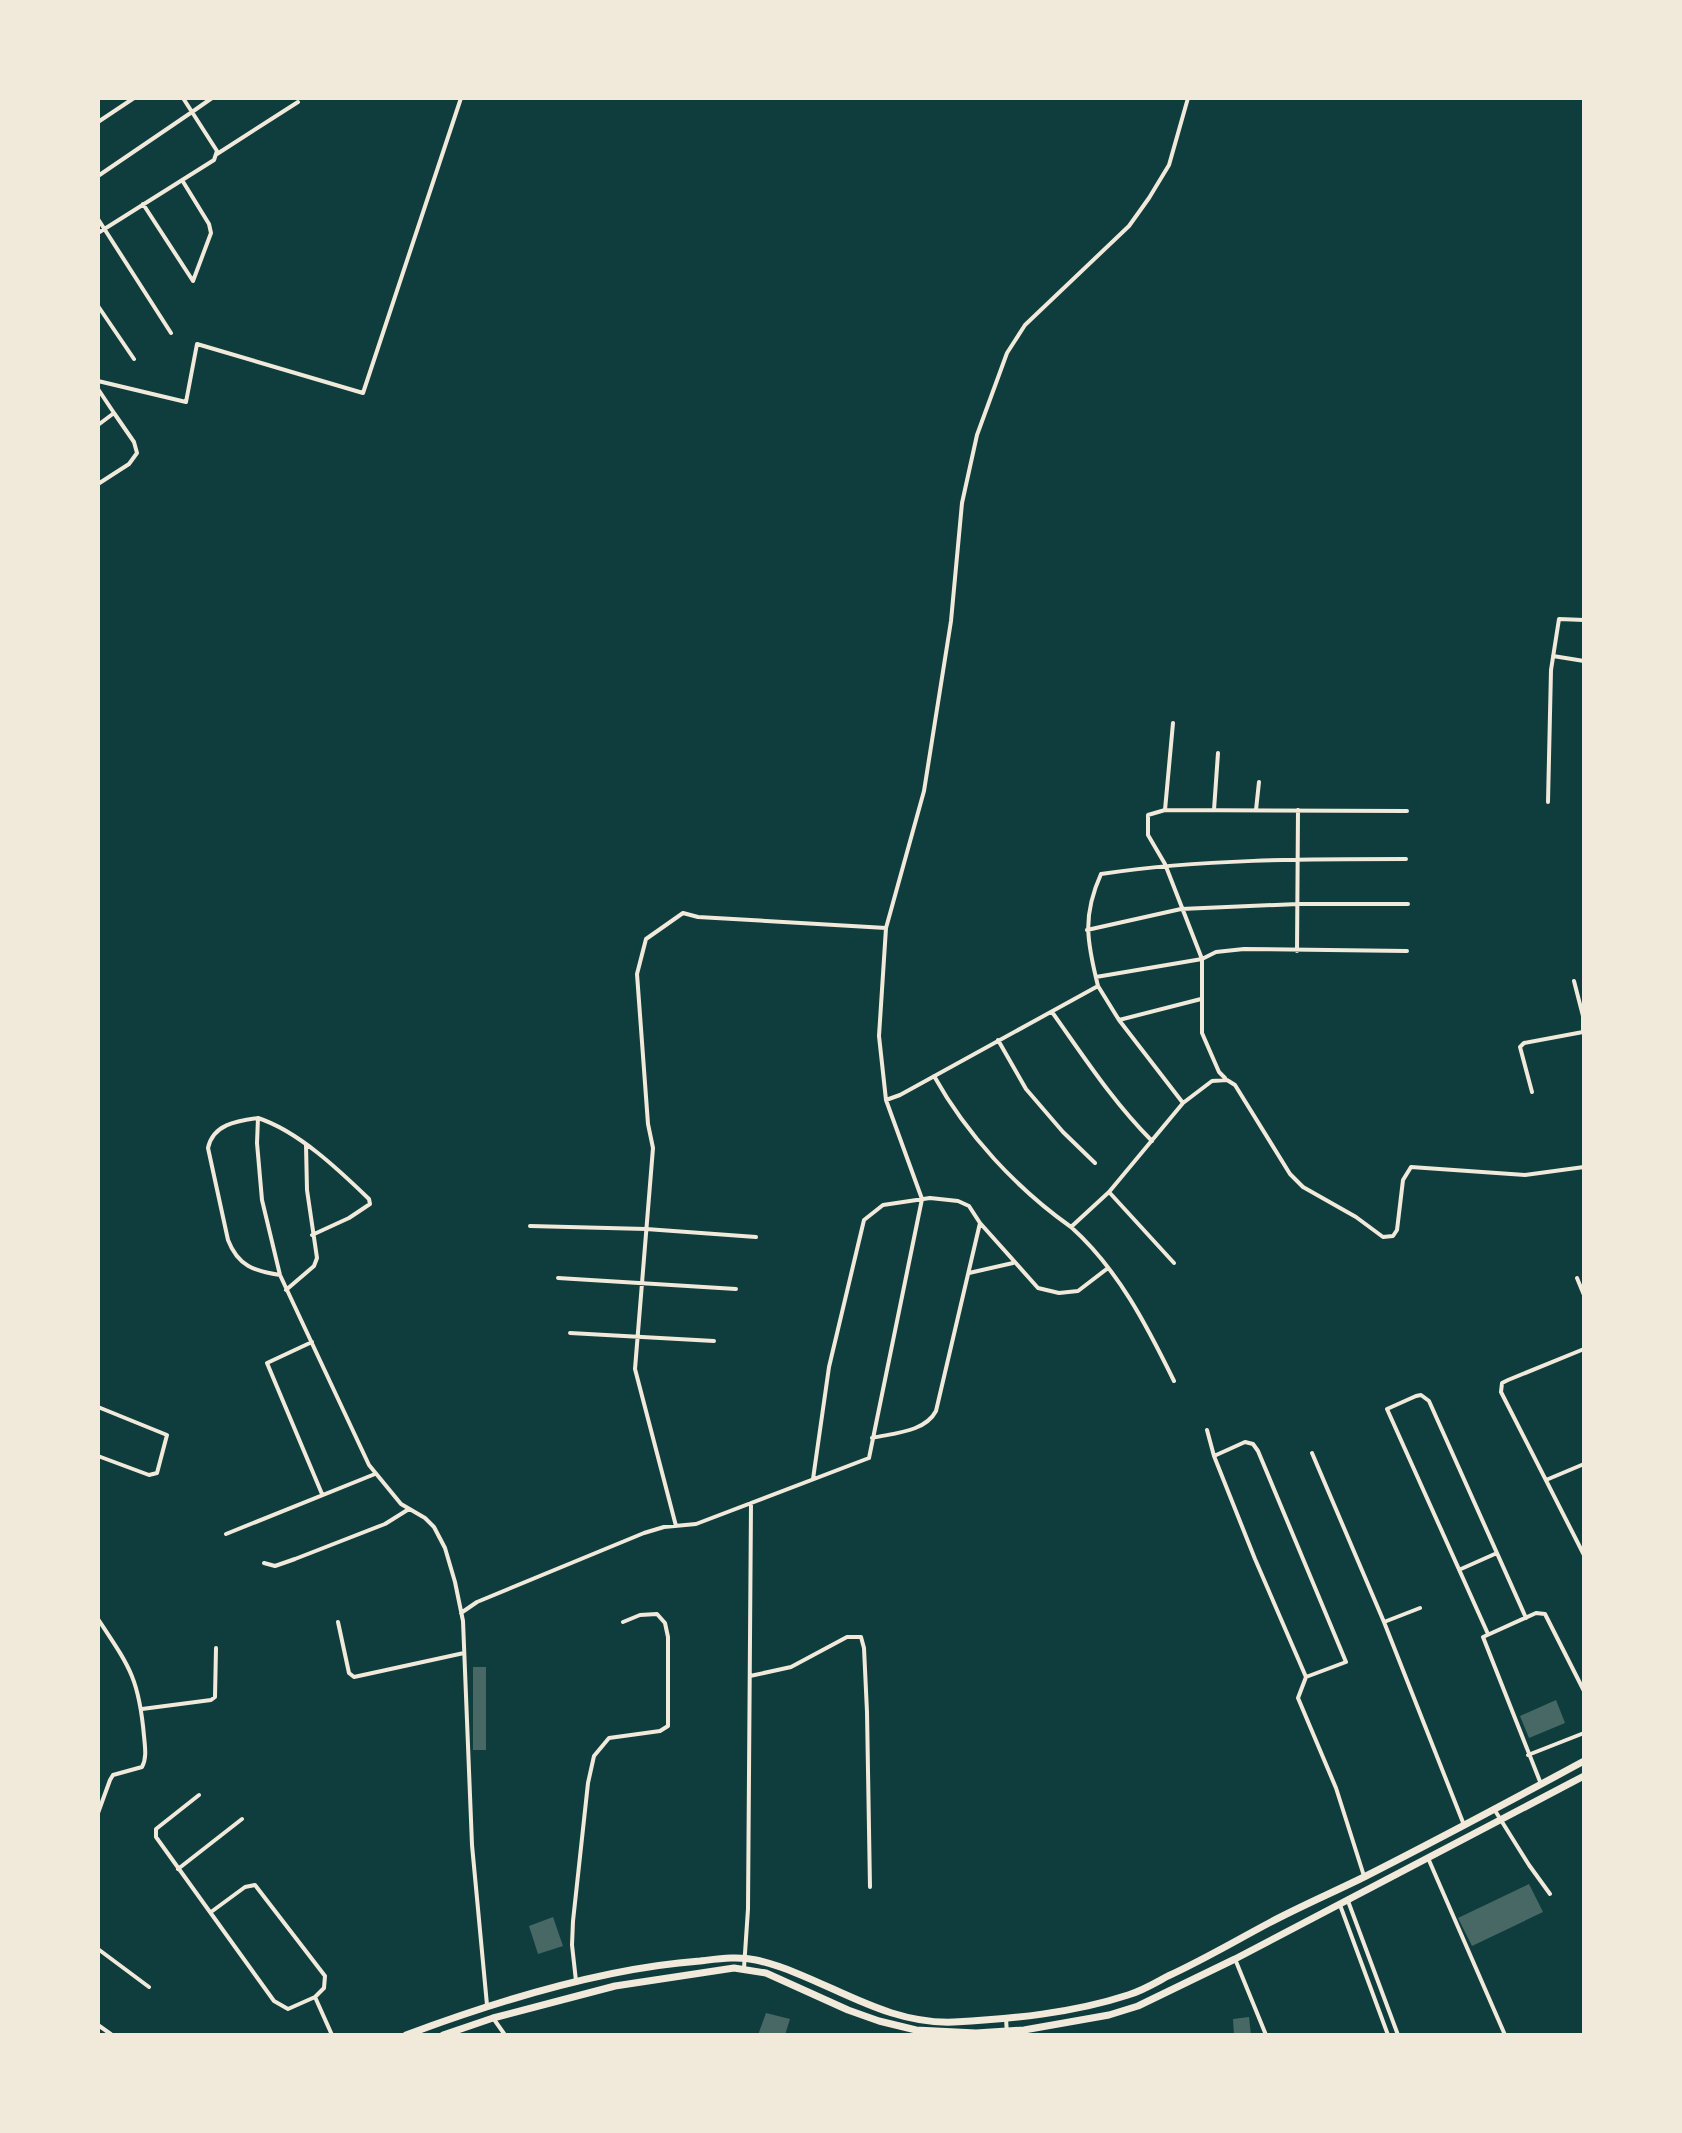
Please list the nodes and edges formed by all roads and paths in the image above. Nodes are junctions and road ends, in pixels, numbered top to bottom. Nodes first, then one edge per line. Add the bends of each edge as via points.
1 (134, 98) edge
2 (183, 98) edge
3 (212, 98) edge
4 (461, 98) edge
5 (1188, 98) edge
6 (298, 102) dead end
7 (192, 112) junction
8 (98, 122) edge
9 (217, 154) junction
10 (98, 176) edge
11 (182, 180) junction
12 (143, 204) junction
13 (98, 219) edge
14 (105, 229) junction
15 (98, 233) edge
16 (98, 306) edge
17 (171, 333) dead end
18 (134, 359) dead end
19 (98, 381) edge
20 (98, 389) edge
21 (114, 413) junction
22 (98, 425) edge
23 (98, 484) edge
24 (1584, 620) edge
25 (1553, 656) junction
26 (1584, 661) edge
27 (1173, 723) dead end
28 (1218, 753) dead end
29 (1259, 782) dead end
30 (1548, 802) dead end
31 (1165, 810) junction
32 (1214, 810) junction
33 (1256, 810) junction
34 (1298, 810) junction
35 (1407, 811) dead end
36 (1298, 859) junction
37 (1406, 859) dead end
38 (1165, 864) junction
39 (1298, 904) junction
40 (1408, 904) dead end
41 (1181, 909) junction
42 (886, 928) junction
43 (1087, 930) junction
44 (1297, 951) junction
45 (1407, 951) dead end
46 (1202, 959) junction
47 (1096, 977) junction
48 (1574, 981) dead end
49 (1098, 986) junction
50 (1201, 999) junction
51 (1052, 1012) junction
52 (1119, 1020) junction
53 (1584, 1033) edge
54 (998, 1040) junction
55 (934, 1076) junction
56 (1227, 1080) junction
57 (1532, 1092) dead end
58 (886, 1100) junction
59 (1183, 1103) junction
60 (258, 1118) junction
61 (1152, 1141) junction
62 (306, 1145) junction
63 (1095, 1163) dead end
64 (1584, 1167) edge
65 (1109, 1192) junction
66 (922, 1199) junction
67 (980, 1223) junction
68 (530, 1226) dead end
69 (1071, 1227) junction
70 (646, 1229) junction
71 (312, 1235) junction
72 (756, 1237) dead end
73 (1013, 1263) junction
74 (1174, 1263) dead end
75 (1108, 1268) junction
76 (967, 1273) junction
77 (280, 1275) junction
78 (558, 1278) dead end
79 (1577, 1278) dead end
80 (642, 1282) junction
81 (736, 1289) dead end
82 (286, 1290) junction
83 (1584, 1295) edge
84 (570, 1333) dead end
85 (637, 1337) junction
86 (714, 1341) dead end
87 (312, 1342) junction
88 (1584, 1349) edge
89 (1174, 1381) dead end
90 (98, 1407) edge
91 (1207, 1430) dead end
92 (872, 1438) junction
93 (1312, 1453) dead end
94 (98, 1456) edge
95 (1214, 1456) junction
96 (1584, 1464) edge
97 (375, 1474) junction
98 (813, 1479) junction
99 (1546, 1480) junction
100 (322, 1494) junction
101 (751, 1503) junction
102 (409, 1509) junction
103 (676, 1526) junction
104 (226, 1534) dead end
105 (1497, 1553) junction
106 (1584, 1555) edge
107 (264, 1563) dead end
108 (1461, 1569) junction
109 (1420, 1608) dead end
110 (461, 1613) junction
111 (1526, 1618) junction
112 (98, 1619) edge
113 (338, 1622) dead end
114 (623, 1622) dead end
115 (1384, 1622) junction
116 (1488, 1634) junction
117 (216, 1648) dead end
118 (464, 1653) junction
119 (750, 1676) junction
120 (1306, 1677) junction
121 (1584, 1691) edge
122 (142, 1709) junction
123 (1584, 1733) edge
124 (1528, 1755) junction
125 (1584, 1761) edge
126 (1584, 1776) edge
127 (1541, 1784) junction
128 (199, 1795) dead end
129 (1494, 1809) junction
130 (98, 1813) edge
131 (242, 1819) dead end
132 (1500, 1821) junction
133 (1464, 1825) junction
134 (1428, 1858) junction
135 (178, 1869) junction
136 (1364, 1877) junction
137 (870, 1887) dead end
138 (1550, 1894) dead end
139 (1344, 1903) junction
140 (211, 1912) junction
141 (1269, 1923) junction
142 (1276, 1937) junction
143 (98, 1949) edge
144 (745, 1958) junction
145 (1235, 1959) junction
146 (744, 1968) junction
147 (576, 1983) junction
148 (149, 1987) dead end
149 (315, 1997) junction
150 (487, 2007) junction
151 (493, 2018) junction
152 (1006, 2018) junction
153 (98, 2025) edge
154 (1007, 2033) edge
155 (112, 2035) edge
156 (332, 2035) edge
157 (406, 2035) edge
158 (443, 2035) edge
159 (505, 2035) edge
160 (1266, 2035) edge
161 (1388, 2035) edge
162 (1398, 2035) edge
163 (1505, 2035) edge

1 - 8 street
2 - 7 street
3 - 7 street
4 - 19 street via 363,393 197,344 186,402
5 - 42 street via 1169,165 1149,198 1129,226 1025,325 1007,353 977,435 962,503 924,791
6 - 9 street
7 - 9 street
7 - 10 street
9 - 11 street
11 - 12 street
11 - 12 street via 211,233 193,281
12 - 14 street
13 - 14 street
14 - 15 street
14 - 17 street
16 - 18 street
20 - 21 street
21 - 22 street
21 - 23 street via 137,453
24 - 25 street via 1559,619
25 - 26 street
25 - 30 street
27 - 31 street
28 - 32 street
29 - 33 street
31 - 32 street
31 - 38 street via 1148,815 1148,835
32 - 33 street
33 - 34 street
34 - 35 street
34 - 36 street
36 - 37 street
36 - 38 street
36 - 39 street
38 - 41 street
38 - 43 street via 1101,874 1091,896
39 - 40 street
39 - 41 street
39 - 44 street
41 - 43 street
41 - 46 street
42 - 58 street via 879,1036
42 - 70 street via 683,913 646,939 637,974 653,1148
43 - 47 street
44 - 45 street
44 - 46 street via 1244,949
46 - 47 street
46 - 50 street
47 - 49 street
48 - 53 street
49 - 51 street
49 - 52 street
50 - 52 street
50 - 56 street via 1202,1033
51 - 54 street
51 - 61 street via 1106,1089
52 - 59 street
53 - 57 street via 1520,1047
54 - 55 street
54 - 63 street via 1026,1089
55 - 58 street
55 - 69 street via 983,1147 1045,1209
56 - 59 street via 1207,1083
56 - 64 street via 1290,1174 1383,1237 1397,1230 1403,1180 1416,1165 1525,1175
58 - 66 street
59 - 61 street
60 - 62 street
60 - 77 street via 262,1200
60 - 77 street via 222,1126 208,1148 233,1254 249,1268
61 - 65 street
62 - 71 street
62 - 71 street via 370,1204
65 - 69 street
65 - 74 street
66 - 67 street via 958,1201 969,1206
66 - 92 street
66 - 98 street via 883,1205 864,1220 831,1355
67 - 73 street
67 - 76 street
68 - 70 street
69 - 75 street
70 - 72 street
70 - 80 street
71 - 82 street via 316,1262
73 - 75 street via 1038,1288 1059,1293 1078,1291
73 - 76 street
75 - 89 street
76 - 92 street via 933,1417 918,1427
77 - 82 street
78 - 80 street
79 - 83 street
80 - 81 street
80 - 85 street
82 - 87 street
84 - 85 street
85 - 86 street
85 - 103 street via 636,1377
87 - 97 street
87 - 100 street via 267,1363
88 - 99 street via 1502,1383 1501,1392
90 - 94 street via 167,1435 157,1473 149,1475
91 - 95 street
92 - 98 street via 869,1458
93 - 115 street
95 - 120 street
95 - 120 street via 1245,1442 1253,1444 1320,1596 1346,1662
96 - 99 street
97 - 100 street
97 - 102 street
98 - 101 street
99 - 106 street
100 - 104 street
101 - 103 street
101 - 119 street
102 - 107 street via 385,1524 295,1559 275,1566
102 - 110 street via 439,1535
103 - 110 street via 644,1533
105 - 108 street
105 - 108 street via 1429,1401 1416,1396 1387,1409
105 - 111 street
108 - 116 street
109 - 115 street
110 - 118 street
111 - 116 street
111 - 121 street via 1541,1613 1549,1619
112 - 122 street via 130,1667
113 - 118 street via 354,1677
114 - 147 street via 648,1613 665,1623 668,1726 609,1738 594,1756 576,1883
115 - 133 street
116 - 124 street via 1484,1642
117 - 122 street via 215,1697
118 - 150 street via 472,1845
119 - 137 street via 791,1667 847,1637 861,1637
119 - 144 street
120 - 136 street via 1298,1698 1336,1788
122 - 130 street via 145,1764 113,1775
123 - 124 street
124 - 127 street
125 - 127 highway
126 - 132 highway
127 - 129 highway
128 - 135 street via 155,1831
129 - 132 street
129 - 133 highway
131 - 135 street
132 - 134 highway
132 - 138 street
133 - 136 highway
134 - 139 highway
134 - 163 street
135 - 140 street
136 - 141 highway
139 - 142 highway
139 - 161 street
139 - 162 street
140 - 149 street via 280,2007 294,2008
140 - 149 street via 255,1885 325,1976 324,1988
141 - 142 highway
141 - 152 highway via 1132,1994
142 - 145 highway
143 - 148 street
144 - 146 street
144 - 147 highway via 678,1962
144 - 152 highway via 916,2020
145 - 154 highway via 1138,2006
145 - 160 street
146 - 151 highway via 615,1986
146 - 154 highway via 879,2021 916,2030
147 - 150 highway
149 - 156 street
150 - 151 highway
150 - 157 highway
151 - 158 highway
151 - 159 street
152 - 154 street
153 - 155 street

